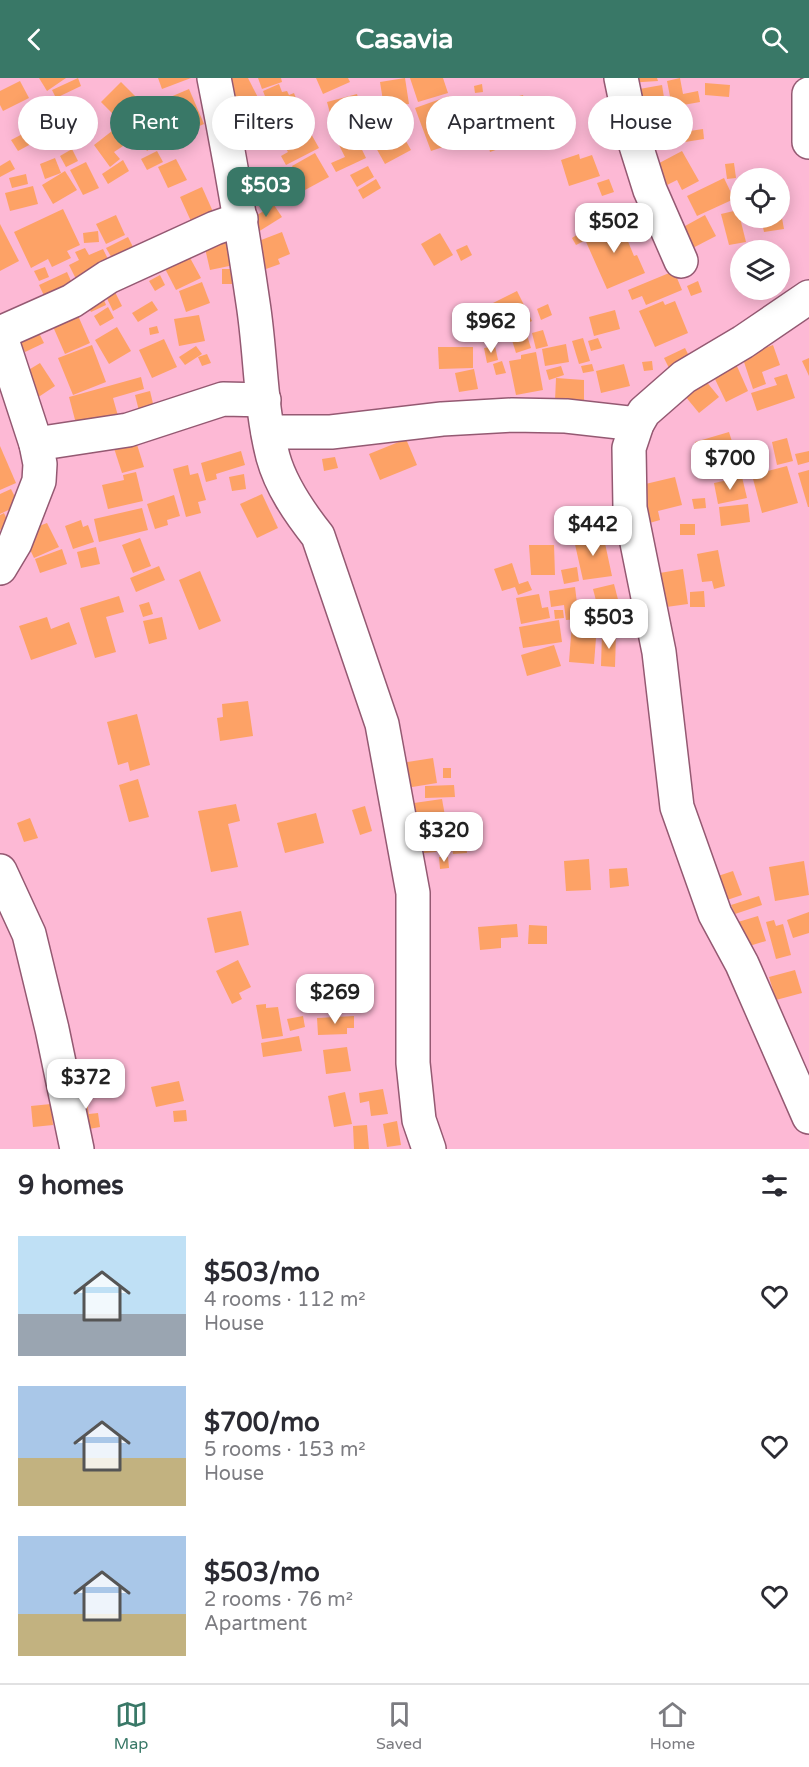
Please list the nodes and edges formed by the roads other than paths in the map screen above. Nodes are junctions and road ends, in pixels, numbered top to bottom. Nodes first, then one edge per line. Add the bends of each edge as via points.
1 (214, 78) edge
2 (621, 78) edge
3 (809, 94) edge
4 (809, 142) edge
5 (241, 219) junction
6 (681, 261) dead end
7 (809, 297) edge
8 (0, 333) edge
9 (266, 416) junction
10 (637, 424) junction
11 (36, 444) junction
12 (0, 568) edge
13 (0, 871) edge
14 (809, 1117) edge
15 (77, 1149) edge
16 (429, 1149) edge

1 - 5 street
2 - 6 street via 650,190
3 - 4 street
5 - 8 street via 108,277 72,301
5 - 9 street
7 - 10 street via 684,377 644,412
8 - 11 street
9 - 10 street via 331,432 512,415
9 - 11 street via 223,399 128,430
9 - 16 street via 273,458 285,488 318,536 382,724 413,893 413,1063 419,1120
10 - 14 street via 629,448 630,508 659,652 677,807 715,914 742,964
11 - 12 street via 39,481 15,543
13 - 15 street via 29,934

